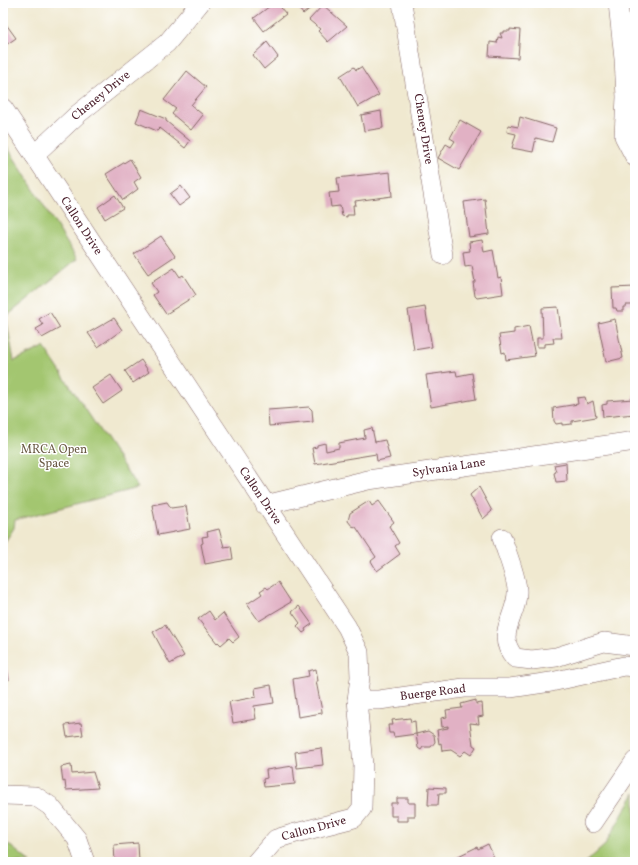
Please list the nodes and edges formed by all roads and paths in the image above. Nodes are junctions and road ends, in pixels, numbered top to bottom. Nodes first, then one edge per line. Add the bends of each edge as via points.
1 (200, 3) edge
2 (402, 3) edge
3 (618, 3) edge
4 (3, 108) edge
5 (34, 155) junction
6 (635, 157) edge
7 (444, 255) dead end
8 (635, 441) edge
9 (265, 505) junction
10 (502, 538) dead end
11 (635, 646) edge
12 (635, 667) edge
13 (357, 700) junction
14 (635, 761) edge
15 (3, 795) edge
16 (593, 823) dead end
17 (85, 862) edge
18 (256, 862) edge

1 - 5 street, Cheney Drive via 167,43 78,114
2 - 7 street, Cheney Drive
3 - 6 street via 626,97 624,136
4 - 5 street, Callon Drive
5 - 9 street, Callon Drive
8 - 9 street, Sylvania Lane via 368,480
9 - 13 street, Callon Drive via 347,627 359,652 360,677
10 - 11 street via 516,588 516,602 506,633 508,650 515,658 532,660 556,657 604,642
12 - 13 street, Buerge Road via 624,666 510,688 464,688 379,700
13 - 18 street, Callon Drive via 363,765 362,808 354,818 276,840
14 - 16 street
15 - 17 street via 34,796 50,806 77,839

